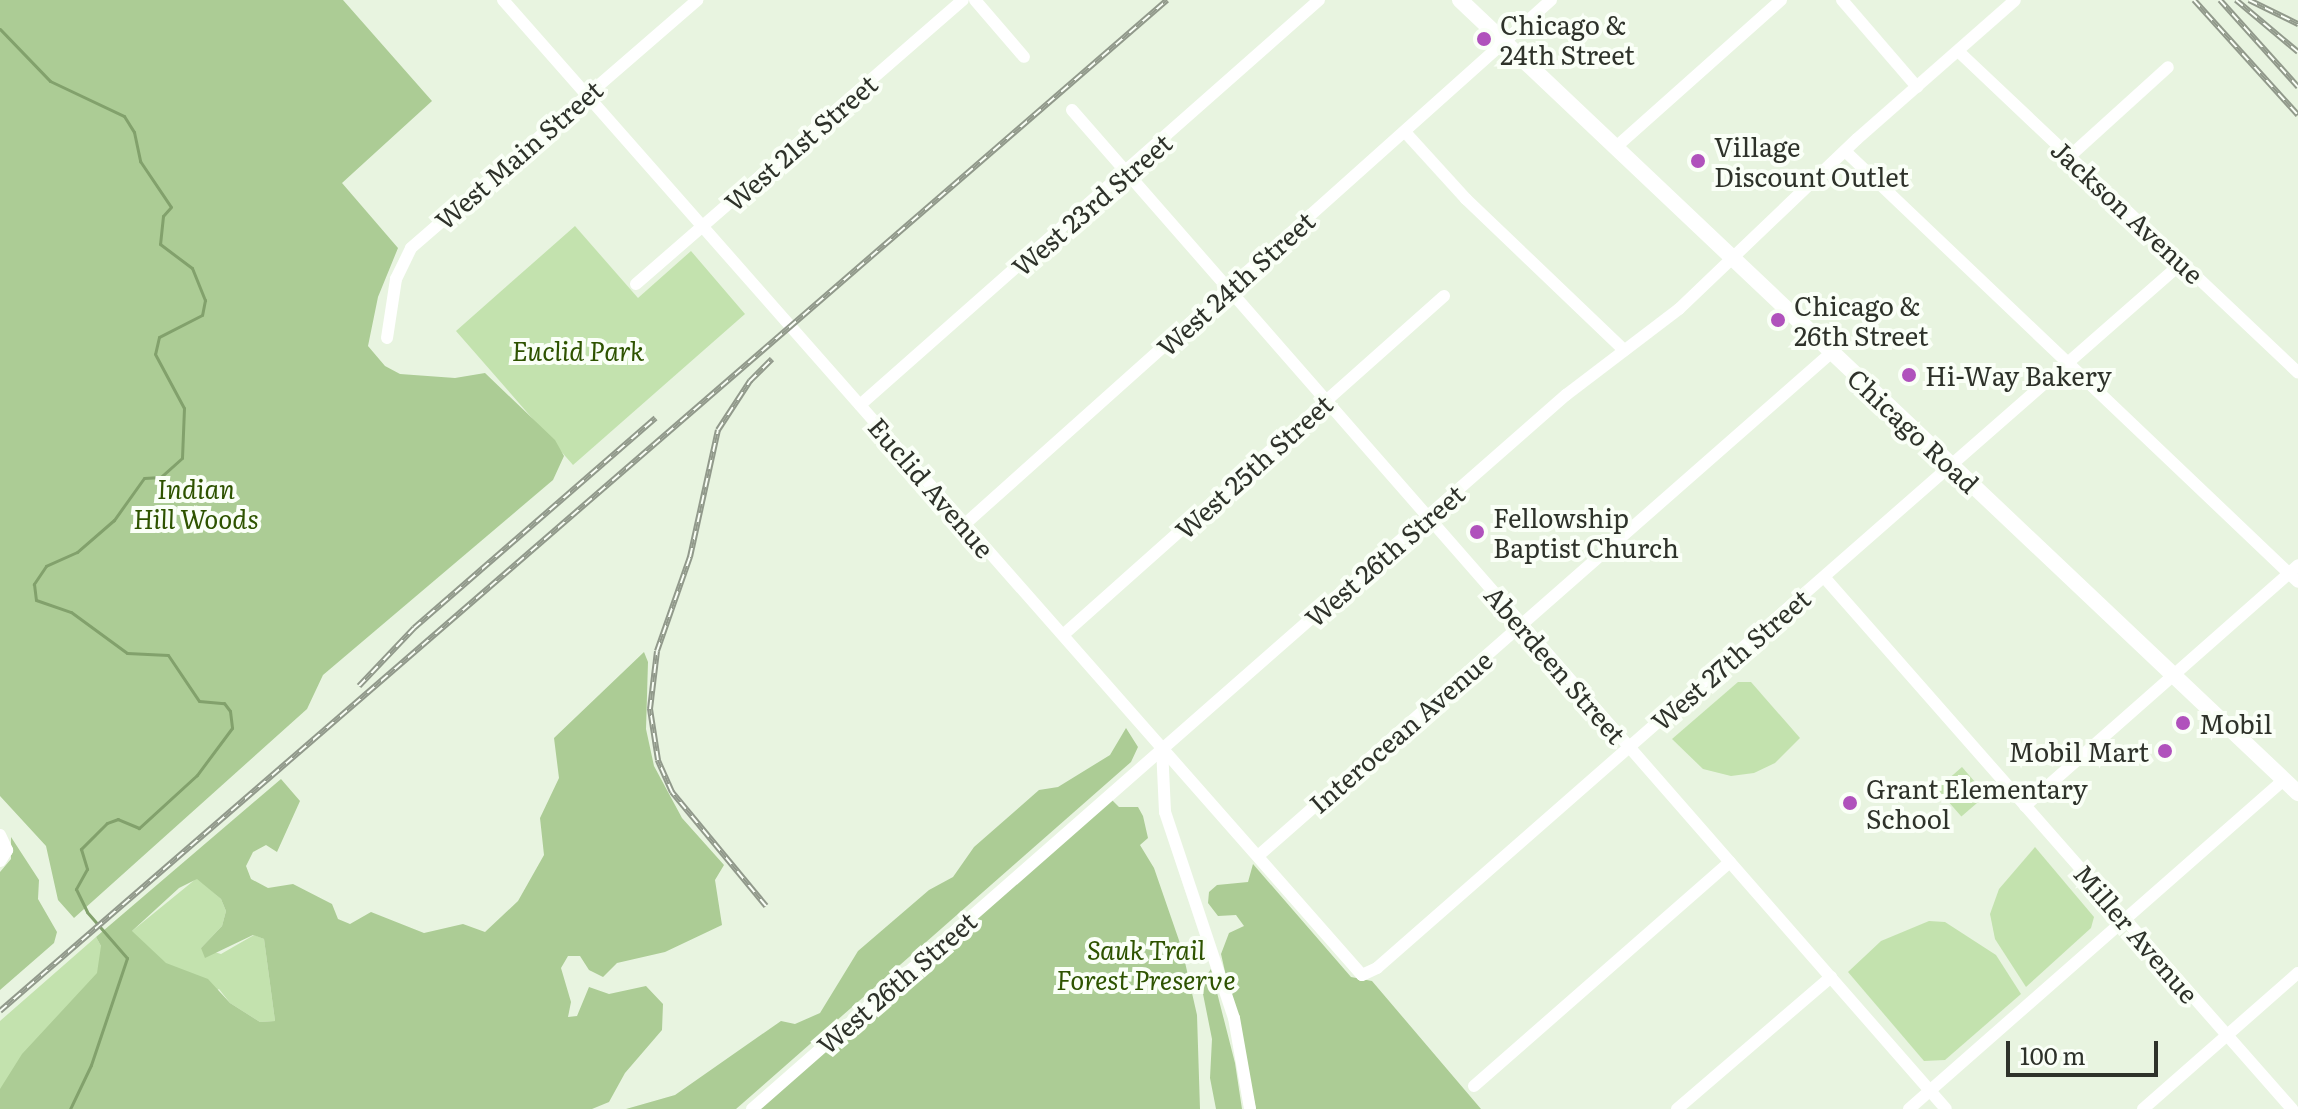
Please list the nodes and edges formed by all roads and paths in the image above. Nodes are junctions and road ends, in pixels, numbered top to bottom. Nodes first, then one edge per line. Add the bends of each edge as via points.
1 (503, 0) edge
2 (697, 0) edge
3 (963, 0) edge
4 (975, 0) edge
5 (1319, 0) edge
6 (1460, 0) edge
7 (1551, 0) edge
8 (1781, 0) edge
9 (1842, 0) edge
10 (2015, 0) edge
11 (1504, 41) junction
12 (1958, 51) junction
13 (1024, 57) dead end
14 (2168, 67) dead end
15 (1917, 87) junction
16 (586, 95) junction
17 (1072, 110) dead end
18 (1405, 132) junction
19 (1616, 147) junction
20 (1845, 151) junction
21 (2070, 156) junction
22 (1128, 173) junction
23 (703, 227) junction
24 (1733, 259) junction
25 (2183, 262) junction
26 (636, 284) dead end
27 (1228, 288) junction
28 (1444, 296) dead end
29 (387, 338) dead end
30 (1624, 350) junction
31 (1831, 353) junction
32 (2066, 364) junction
33 (2298, 373) edge
34 (1326, 400) junction
35 (860, 405) junction
36 (1953, 465) junction
37 (1428, 516) junction
38 (965, 524) junction
39 (2295, 573) edge
40 (1824, 577) junction
41 (1522, 624) junction
42 (1063, 635) junction
43 (2174, 675) junction
44 (1629, 747) junction
45 (1162, 748) junction
46 (2284, 780) junction
47 (2298, 793) edge
48 (2025, 806) junction
49 (0, 835) edge
50 (1258, 856) junction
51 (0, 861) edge
52 (1730, 862) junction
53 (2125, 920) junction
54 (2298, 973) edge
55 (1362, 975) joint
56 (1831, 977) junction
57 (2227, 1035) junction
58 (1474, 1086) dead end
59 (1930, 1091) junction
60 (752, 1109) edge
61 (1250, 1109) edge
62 (1677, 1109) edge
63 (1909, 1109) edge
64 (1946, 1109) edge
65 (2143, 1109) edge
66 (2292, 1109) edge

1 - 16 street, Euclid Avenue
2 - 16 street, West Main Street
3 - 23 street, West 21st Street
4 - 13 street
5 - 22 street, West 23rd Street
6 - 11 main road, Chicago Road
7 - 11 street, West 24th Street
8 - 19 street
9 - 15 street
10 - 12 street, West 26th Street
11 - 18 street, West 24th Street
11 - 19 main road, Chicago Road
12 - 15 street, West 26th Street
12 - 21 street, Jackson Avenue
14 - 21 street
15 - 20 street, West 26th Street
16 - 23 street, Euclid Avenue
16 - 29 street, West Main Street via 411,248 396,279
17 - 22 street, Aberdeen Street
18 - 27 street, West 24th Street
18 - 30 street via 1466,199
19 - 24 main road, Chicago Road
20 - 24 street, West 26th Street
20 - 32 street
21 - 25 street, Jackson Avenue
22 - 27 street, Aberdeen Street
22 - 35 street, West 23rd Street
23 - 26 street, West 21st Street
23 - 35 street, Euclid Avenue
24 - 30 street, West 26th Street
24 - 31 main road, Chicago Road
25 - 32 street, West 27th Street
25 - 33 street, Jackson Avenue
27 - 34 street, Aberdeen Street
27 - 38 street, West 24th Street
28 - 34 street, West 25th Street
30 - 37 street, West 26th Street
31 - 36 main road, Chicago Road
31 - 41 street, Interocean Avenue
32 - 36 street, West 27th Street
32 - 39 street
34 - 37 street, Aberdeen Street
34 - 42 street, West 25th Street
35 - 38 street, Euclid Avenue
36 - 40 street, West 27th Street
36 - 43 main road, Chicago Road
37 - 41 street, Aberdeen Street
37 - 45 street, West 26th Street
38 - 42 street, Euclid Avenue
39 - 43 street
40 - 44 street, West 27th Street
40 - 48 street, Miller Avenue
41 - 44 street, Aberdeen Street
41 - 50 street, Interocean Avenue
42 - 45 street, Euclid Avenue
43 - 46 main road, Chicago Road
43 - 48 street
44 - 52 street, Aberdeen Street
44 - 55 street, West 27th Street via 1377,968
45 - 50 street, Euclid Avenue
45 - 60 street, West 26th Street
45 - 61 street via 1165,812 1234,1018
46 - 47 main road, Chicago Road
46 - 53 street
48 - 53 street, Miller Avenue
49 - 51 street via 7,850
50 - 55 street, Euclid Avenue
52 - 56 street, Aberdeen Street
52 - 58 street
53 - 57 street, Miller Avenue
53 - 59 street
54 - 57 street
56 - 59 street, Aberdeen Street
56 - 62 street
57 - 65 street
57 - 66 street, Miller Avenue
59 - 63 street
59 - 64 street, Aberdeen Street

